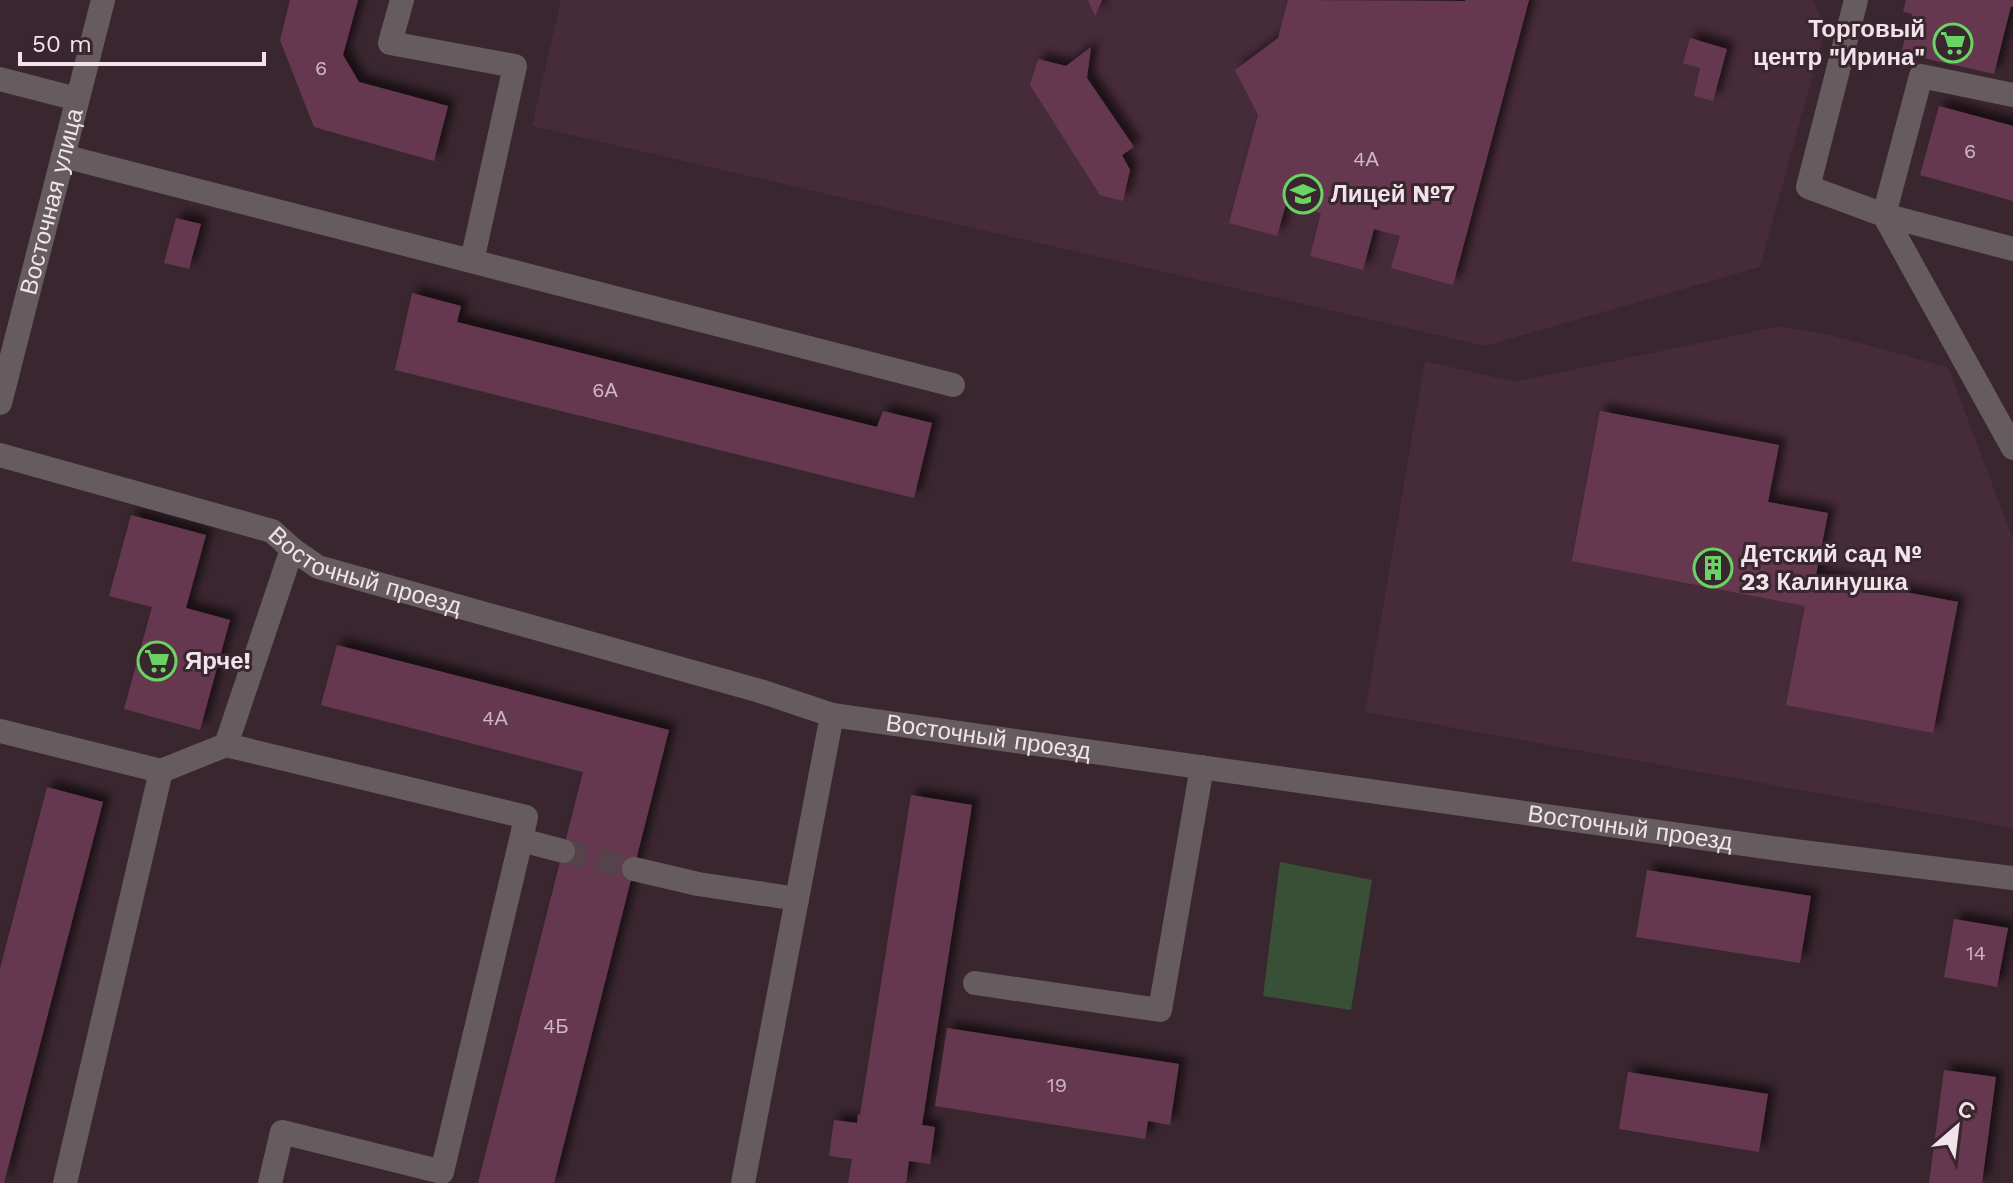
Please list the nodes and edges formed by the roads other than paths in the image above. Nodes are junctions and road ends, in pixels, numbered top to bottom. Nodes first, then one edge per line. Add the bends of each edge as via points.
1 (103, 0) edge
2 (402, 0) edge
3 (1856, 0) edge
4 (0, 79) edge
5 (2013, 95) edge
6 (77, 99) junction
7 (63, 156) junction
8 (1884, 215) junction
9 (2013, 249) edge
10 (472, 261) junction
11 (953, 385) dead end
12 (0, 403) edge
13 (2013, 448) edge
14 (0, 455) edge
15 (292, 549) junction
16 (832, 715) junction
17 (0, 731) edge
18 (226, 745) junction
19 (1202, 767) junction
20 (161, 771) junction
21 (521, 840) junction
22 (563, 851) tunnel mouth
23 (634, 869) tunnel mouth
24 (2013, 878) edge
25 (797, 899) junction
26 (975, 983) dead end
27 (65, 1183) edge
28 (270, 1183) edge
29 (743, 1183) edge

1 - 6 street, Восточная улица
2 - 10 street via 390,43 515,66
3 - 8 street via 1808,187
4 - 6 street
5 - 8 street via 1921,76
6 - 7 street, Восточная улица
7 - 10 street
7 - 12 street, Восточная улица
8 - 9 street
8 - 13 street
10 - 11 street
14 - 15 street, Восточный проезд via 272,531
15 - 16 street, Восточный проезд via 318,567
15 - 18 street
16 - 19 street, Восточный проезд
16 - 25 street
17 - 20 street
18 - 20 street
18 - 21 street via 526,817
19 - 24 street, Восточный проезд
19 - 26 street via 1160,1010
20 - 27 street
21 - 22 street
21 - 28 street via 442,1172 282,1132
23 - 25 street
25 - 29 street

